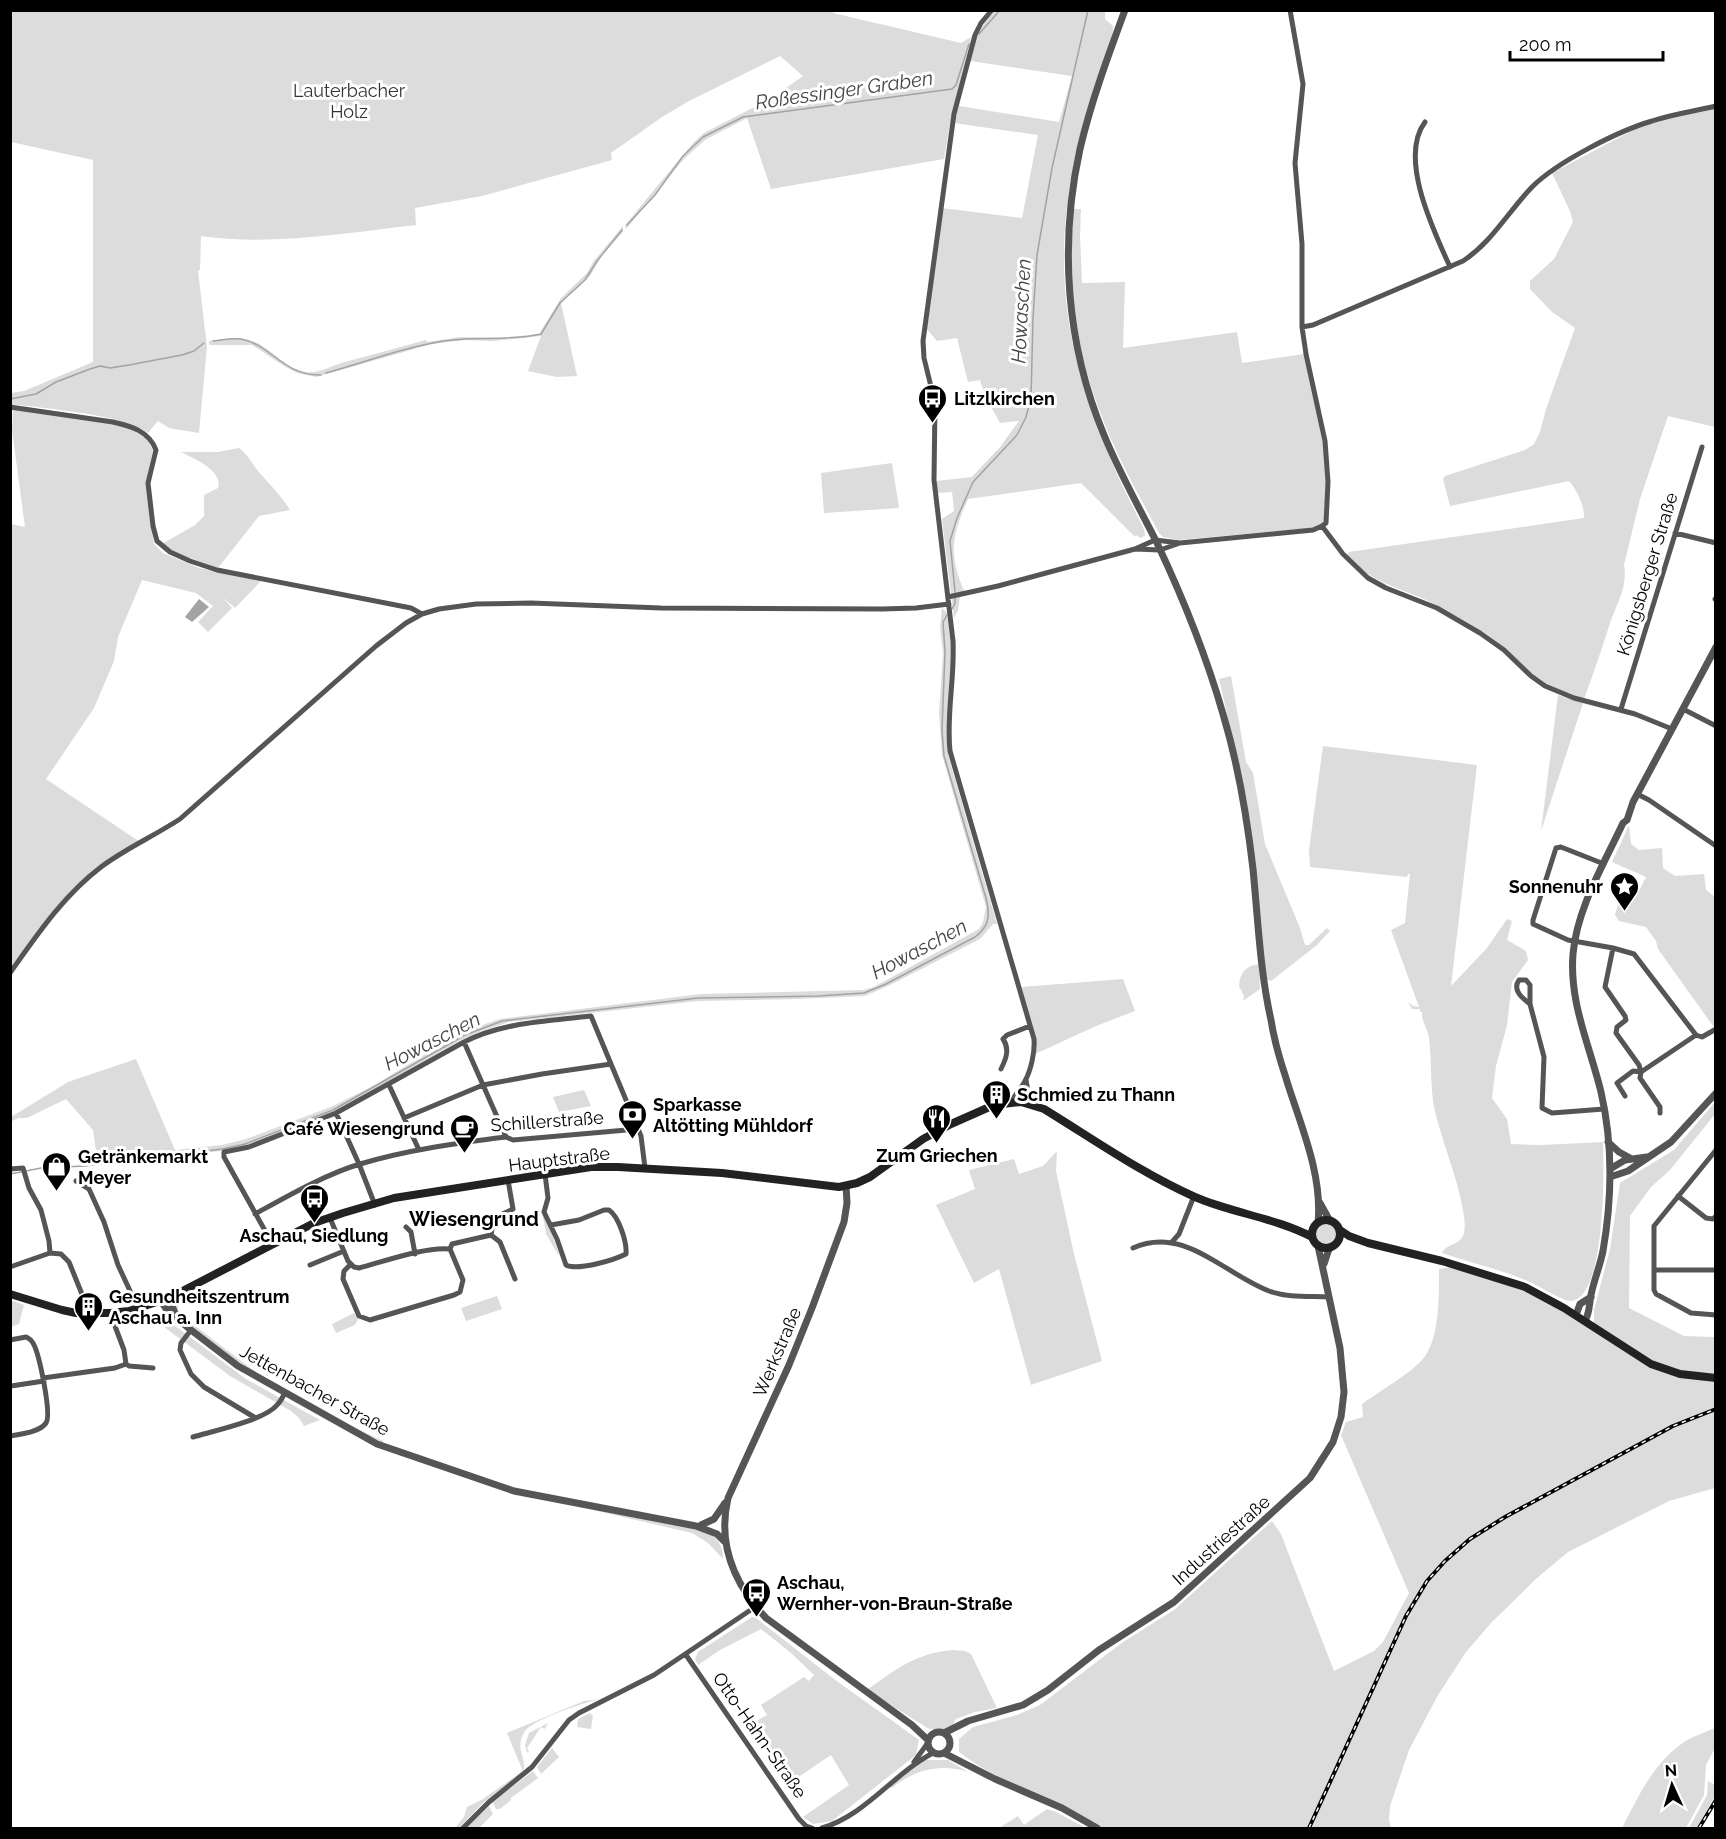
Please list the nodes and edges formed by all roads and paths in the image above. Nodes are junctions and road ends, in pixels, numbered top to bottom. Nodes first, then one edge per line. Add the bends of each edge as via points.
1 (992, 10) edge
2 (1125, 10) edge
3 (1290, 10) edge
4 (1716, 106) edge
5 (1425, 122) dead end
6 (1450, 267) junction
7 (1302, 327) junction
8 (10, 407) edge
9 (1702, 447) dead end
10 (1322, 526) junction
11 (1675, 532) junction
12 (1155, 540) junction
13 (1180, 543) junction
14 (1716, 543) edge
15 (1135, 549) junction
16 (1160, 550) junction
17 (949, 601) junction
18 (422, 614) junction
19 (1716, 647) edge
20 (1621, 709) junction
21 (1683, 709) junction
22 (1716, 726) edge
23 (1672, 729) junction
24 (1637, 794) junction
25 (1716, 846) edge
26 (1604, 864) junction
27 (1575, 941) junction
28 (1613, 948) junction
29 (10, 973) edge
30 (1530, 1004) dead end
31 (1030, 1026) junction
32 (1716, 1029) edge
33 (1696, 1035) junction
34 (464, 1042) junction
35 (611, 1064) junction
36 (1001, 1069) dead end
37 (1641, 1072) junction
38 (1026, 1080) junction
39 (483, 1084) junction
40 (389, 1085) junction
41 (1716, 1093) edge
42 (1625, 1096) dead end
43 (1012, 1102) junction
44 (1030, 1103) junction
45 (1604, 1109) junction
46 (336, 1113) junction
47 (1660, 1113) dead end
48 (404, 1118) junction
49 (638, 1130) junction
50 (506, 1137) junction
51 (1608, 1142) junction
52 (419, 1150) junction
53 (1716, 1150) edge
54 (1647, 1157) junction
55 (1633, 1159) junction
56 (359, 1164) junction
57 (645, 1168) junction
58 (10, 1169) edge
59 (1610, 1173) junction
60 (545, 1174) junction
61 (508, 1180) junction
62 (76, 1181) dead end
63 (846, 1186) junction
64 (1194, 1196) junction
65 (1678, 1196) junction
66 (1319, 1200) junction
67 (375, 1205) junction
68 (255, 1214) junction
69 (1716, 1216) edge
70 (330, 1218) junction
71 (1330, 1221) junction
72 (551, 1225) junction
73 (1316, 1225) junction
74 (406, 1227) dead end
75 (1291, 1227) junction
76 (1340, 1230) junction
77 (491, 1235) junction
78 (1312, 1237) junction
79 (1172, 1242) junction
80 (1338, 1243) junction
81 (1368, 1243) junction
82 (273, 1245) junction
83 (1318, 1246) junction
84 (1133, 1248) dead end
85 (450, 1249) junction
86 (1329, 1249) junction
87 (344, 1251) junction
88 (50, 1253) junction
89 (415, 1254) junction
90 (310, 1265) dead end
91 (350, 1265) junction
92 (10, 1267) edge
93 (1654, 1270) junction
94 (1716, 1270) edge
95 (1324, 1272) junction
96 (515, 1279) dead end
97 (10, 1294) edge
98 (1329, 1297) junction
99 (1591, 1297) junction
100 (165, 1300) junction
101 (1580, 1304) junction
102 (138, 1308) junction
103 (1564, 1308) junction
104 (110, 1313) junction
105 (90, 1314) junction
106 (1576, 1315) junction
107 (1716, 1315) edge
108 (1586, 1322) junction
109 (191, 1330) junction
110 (10, 1340) edge
111 (126, 1364) junction
112 (153, 1368) dead end
113 (1716, 1378) edge
114 (44, 1380) junction
115 (11, 1386) edge
116 (285, 1392) junction
117 (254, 1417) junction
118 (10, 1436) edge
119 (193, 1437) dead end
120 (728, 1498) junction
121 (699, 1526) junction
122 (724, 1526) junction
123 (725, 1543) junction
124 (755, 1607) junction
125 (686, 1655) junction
126 (962, 1724) junction
127 (944, 1733) junction
128 (929, 1739) junction
129 (949, 1743) junction
130 (933, 1753) junction
131 (944, 1753) junction
132 (968, 1764) junction
133 (911, 1766) junction
134 (463, 1828) edge
135 (812, 1828) edge
136 (822, 1828) edge
137 (1097, 1828) edge

1 - 17 street via 975,35 954,114 923,341 935,403 934,480
2 - 12 street via 1093,102 1074,179 1069,290 1077,350 1090,398 1115,460
3 - 7 street via 1303,84 1295,163 1302,244
4 - 6 street via 1643,124 1562,163 1532,187 1480,249
5 - 6 street via 1417,147 1419,185
6 - 7 street
7 - 10 street via 1328,466 1327,516
8 - 18 street via 113,422 146,435 156,450 148,483 154,532 160,544 177,556 217,570 411,608
9 - 11 street, Königsberger Straße
10 - 13 street
10 - 20 street via 1368,578 1462,621 1493,641 1539,683 1558,693
11 - 14 street
11 - 20 street, Königsberger Straße
12 - 13 street
12 - 15 street
12 - 16 street
13 - 16 street
15 - 16 street
15 - 17 street
16 - 66 street via 1210,671 1234,753 1247,826 1270,1019 1310,1155
17 - 18 street via 916,608 882,609 493,603
17 - 31 street via 954,654 950,752
18 - 29 street via 376,646 180,819 93,873 49,919
19 - 21 street
20 - 23 street
21 - 22 street
21 - 23 street
23 - 24 street
24 - 25 street
24 - 26 street
26 - 27 street
26 - 27 street via 1561,847 1555,849 1533,922
27 - 28 street
27 - 45 street via 1573,972 1578,1014
28 - 33 street via 1637,957
28 - 37 street via 1605,987 1625,1017 1616,1033
30 - 45 street via 1544,1058 1542,1108 1552,1113
31 - 36 street via 1003,1039 1007,1051
31 - 38 street via 1034,1047
32 - 33 street via 1702,1037
33 - 37 street
34 - 35 street via 501,1028 591,1016
34 - 39 street
34 - 40 street
35 - 39 street
35 - 49 street
37 - 42 street via 1634,1071 1617,1083
37 - 47 street via 1640,1078
38 - 43 street
38 - 44 street
39 - 48 street
39 - 50 street
40 - 46 street
40 - 48 street
41 - 54 street via 1671,1142
43 - 44 main road
43 - 63 main road via 994,1105 951,1124 910,1147 870,1177
44 - 64 main road
45 - 51 street
46 - 56 street
46 - 68 street via 269,1140 224,1152
48 - 52 street
49 - 50 street, Schillerstraße via 513,1140
49 - 57 street
50 - 52 street, Schillerstraße
51 - 55 street
51 - 59 street
52 - 56 street, Schillerstraße
53 - 65 street
54 - 55 street
54 - 59 street via 1628,1171
55 - 59 street via 1620,1162
56 - 67 street
56 - 68 street, Schillerstraße
57 - 60 main road, Hauptstraße via 599,1166
57 - 63 main road, Hauptstraße
58 - 88 street via 24,1168 41,1210
59 - 99 street via 1603,1250
60 - 61 main road, Hauptstraße
60 - 72 street via 548,1198 544,1210
61 - 67 main road, Hauptstraße via 394,1198
61 - 77 street via 513,1209 494,1218
62 - 102 street via 89,1189 117,1265
63 - 120 street, Werkstraße via 846,1215 812,1308
64 - 75 main road
64 - 79 street
65 - 69 street via 1706,1218
65 - 93 street via 1654,1226
66 - 71 street
66 - 73 street
67 - 70 main road, Hauptstraße
68 - 82 street
70 - 82 main road, Hauptstraße
70 - 87 street
71 - 73 main road
71 - 76 main road
72 - 72 street via 570,1267 626,1254 616,1218 609,1210
73 - 75 main road
73 - 78 main road
74 - 89 street via 411,1232
75 - 78 main road
76 - 80 main road
76 - 81 main road
77 - 85 street via 452,1244
77 - 96 street via 500,1242
78 - 83 main road
79 - 84 street via 1150,1242
79 - 98 street via 1270,1292
80 - 81 main road
80 - 86 main road
81 - 103 main road via 1502,1279
82 - 100 main road, Hauptstraße
83 - 86 main road
83 - 95 street, Industriestraße
85 - 89 street
85 - 91 street via 463,1283 458,1294 442,1302 370,1320 356,1311 343,1280
86 - 95 street, Industriestraße
87 - 90 street
87 - 91 street
88 - 92 street
88 - 105 street via 62,1254 69,1262
89 - 91 street via 359,1268
93 - 94 street
93 - 107 street via 1656,1294 1691,1313
95 - 98 street, Industriestraße
97 - 105 main road, Hauptstraße
98 - 126 street, Industriestraße via 1343,1363 1343,1405 1333,1442 1310,1478 1174,1602 1023,1705
99 - 101 street
99 - 108 street
100 - 102 main road, Hauptstraße
100 - 109 street, Jettenbacher Straße
101 - 103 street
101 - 106 street
102 - 104 main road, Hauptstraße
103 - 106 main road
104 - 105 main road, Hauptstraße
104 - 111 street
106 - 108 main road
108 - 113 main road via 1662,1369
109 - 116 street, Jettenbacher Straße via 238,1366
109 - 117 street via 180,1350 191,1374 204,1387
110 - 114 street via 23,1336 32,1341
111 - 112 street
111 - 114 street
114 - 115 street
114 - 118 street via 47,1422 38,1429
116 - 117 street via 276,1406
116 - 121 street, Jettenbacher Straße via 377,1444 494,1485
117 - 119 street
120 - 121 street via 718,1515
120 - 122 street, Werkstraße
121 - 122 street, Jettenbacher Straße
121 - 123 street, Jettenbacher Straße via 717,1534
122 - 123 street
123 - 124 street via 738,1582
124 - 125 street
124 - 128 street
125 - 134 street via 569,1720 532,1767
125 - 135 street, Otto-Hahn-Straße via 799,1819
126 - 127 street, Industriestraße
126 - 129 street
127 - 128 street via 938,1732
127 - 129 street
128 - 130 street
128 - 133 street
129 - 131 street
129 - 132 street
130 - 131 street
130 - 133 street
131 - 132 street
132 - 137 street
133 - 136 street via 851,1815

